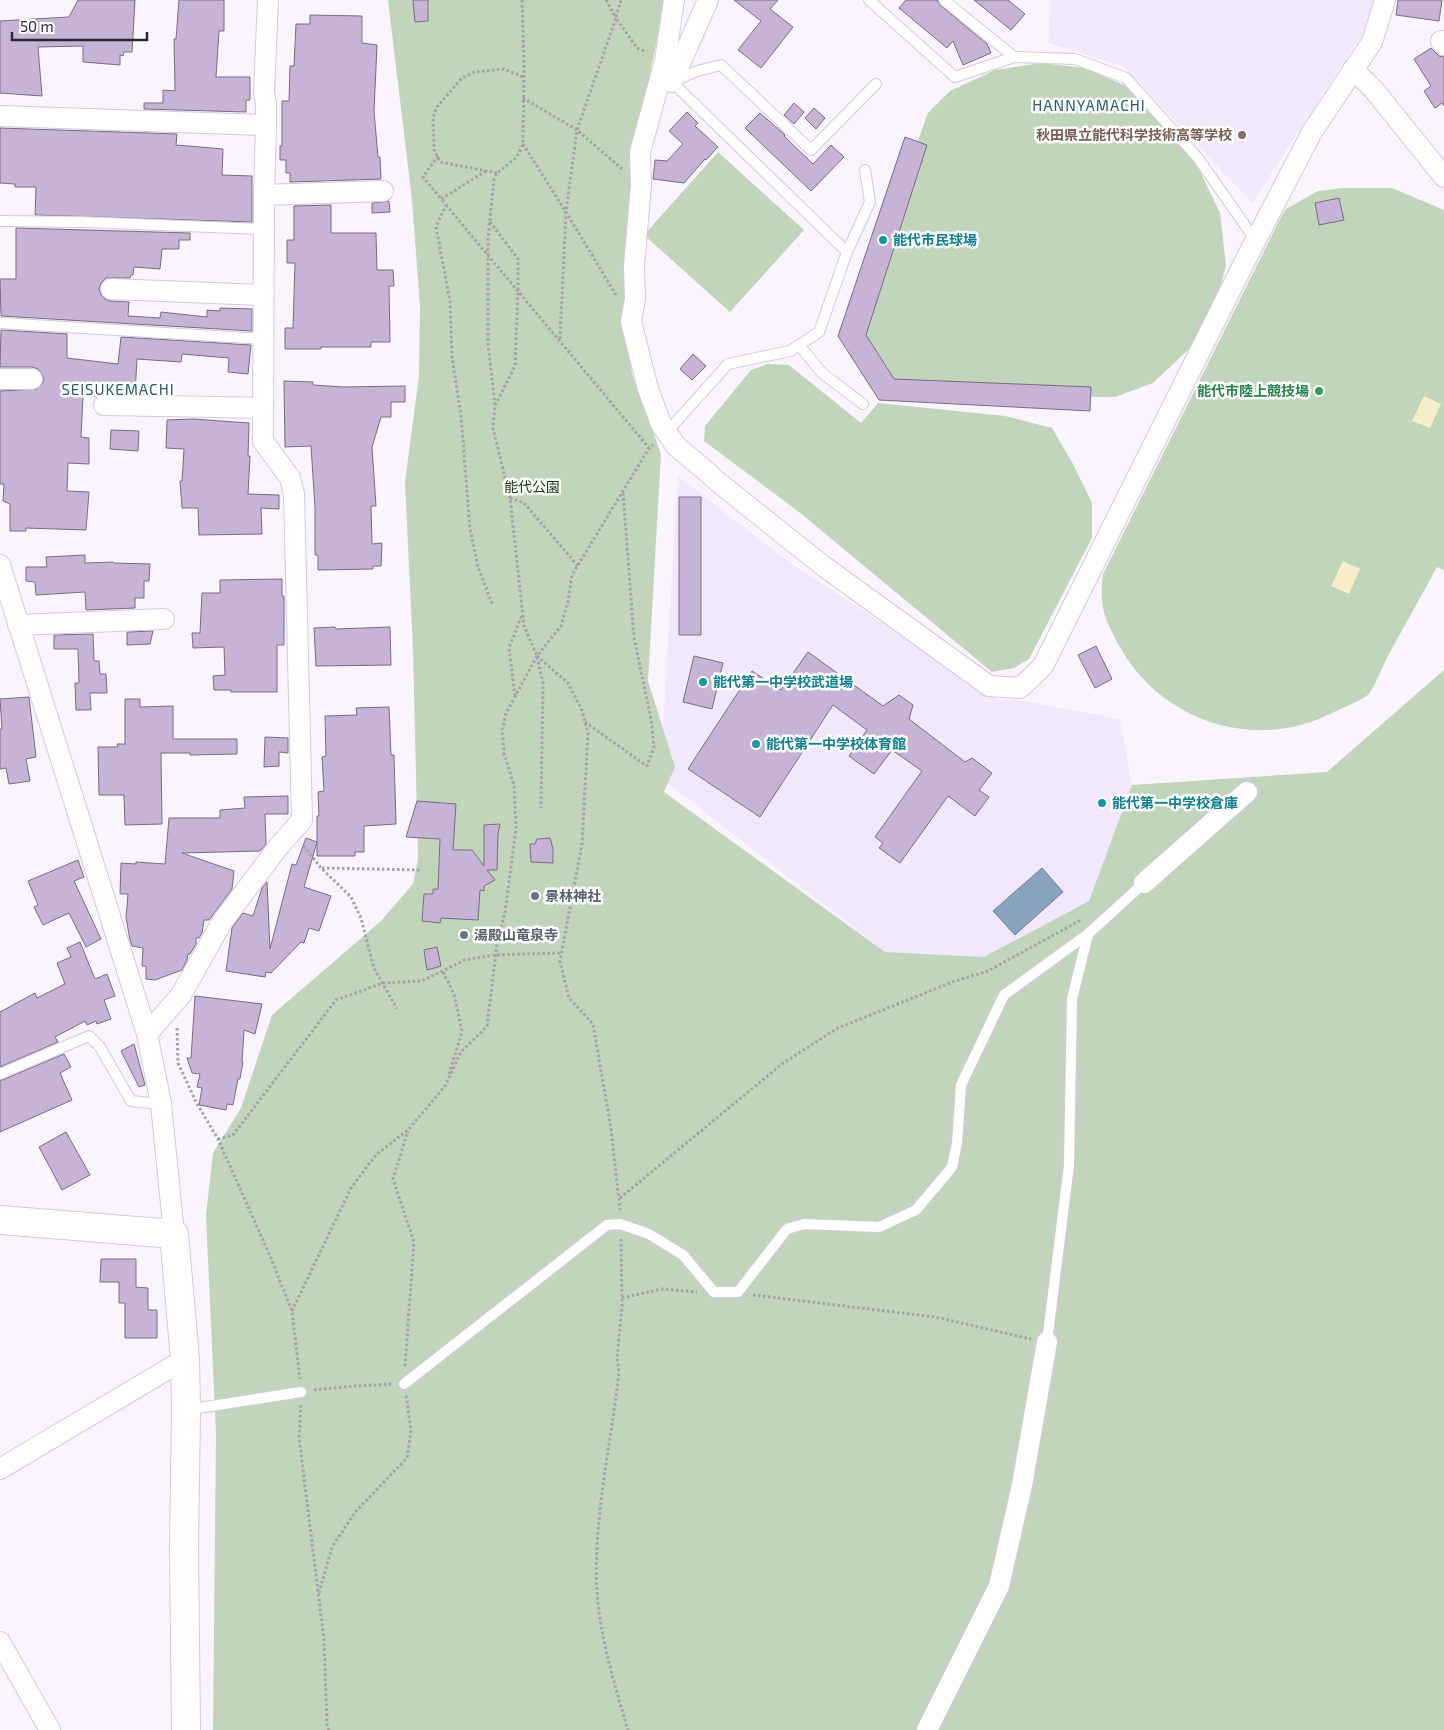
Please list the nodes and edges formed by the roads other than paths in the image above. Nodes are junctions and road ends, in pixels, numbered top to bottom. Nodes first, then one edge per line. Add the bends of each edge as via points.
1 (268, 0) edge
2 (674, 0) edge
3 (708, 0) edge
4 (869, 0) edge
5 (944, 0) edge
6 (1385, 0) edge
7 (1014, 57) junction
8 (665, 60) junction
9 (1353, 69) junction
10 (672, 82) junction
11 (876, 84) dead end
12 (0, 116) edge
13 (266, 125) junction
14 (865, 170) dead end
15 (1444, 176) edge
16 (383, 191) dead end
17 (264, 195) junction
18 (0, 221) edge
19 (265, 229) junction
20 (1256, 241) junction
21 (847, 252) junction
22 (111, 289) dead end
23 (263, 295) junction
24 (0, 323) edge
25 (263, 339) junction
26 (799, 345) junction
27 (0, 379) edge
28 (32, 379) dead end
29 (862, 404) dead end
30 (104, 405) dead end
31 (263, 408) junction
32 (666, 433) junction
33 (2, 577) edge
34 (164, 619) dead end
35 (18, 625) junction
36 (1247, 792) dead end
37 (1144, 883) joint
38 (1088, 934) junction
39 (146, 1034) junction
40 (0, 1074) edge
41 (161, 1104) junction
42 (0, 1220) edge
43 (174, 1234) junction
44 (1048, 1342) joint
45 (185, 1359) junction
46 (404, 1384) road end
47 (301, 1392) road end
48 (185, 1410) junction
49 (0, 1469) edge
50 (0, 1642) edge
51 (50, 1730) edge
52 (186, 1730) edge
53 (928, 1730) edge

1 - 13 street via 264,92
2 - 8 street
3 - 10 street
4 - 7 lane via 955,77
5 - 7 lane
6 - 9 street via 1372,42
7 - 20 lane via 1075,59 1126,78 1198,158
8 - 10 street
8 - 32 street via 640,152 635,299 631,322 648,389
9 - 15 street
9 - 20 street via 1312,132
10 - 11 lane via 697,71 722,66 811,150
10 - 21 lane
12 - 13 street
13 - 17 street
14 - 21 lane via 870,202
16 - 17 street
17 - 19 street
18 - 19 lane
19 - 23 street
20 - 32 street via 1043,666 1020,688 989,686 822,565 718,482 676,446
21 - 26 lane via 819,332
22 - 23 street
23 - 25 street
24 - 25 lane
25 - 31 street
26 - 29 lane via 822,373
26 - 32 lane via 790,351 728,364
27 - 28 street
30 - 31 street
31 - 39 street via 263,441 290,478 294,494 302,820 222,922 180,995
33 - 35 street
34 - 35 street
35 - 39 street
36 - 37 street
37 - 38 lane
38 - 44 lane via 1072,999 1069,1164
38 - 46 lane via 1004,995 961,1085 952,1168 916,1210 880,1227 804,1224 787,1229 738,1292 714,1292 683,1255 649,1234 620,1224 606,1225
39 - 41 street
40 - 41 lane via 89,1036 100,1047 131,1101
41 - 43 street
42 - 43 street
43 - 45 street
44 - 53 street via 1022,1485 999,1586
45 - 48 street
45 - 49 street
47 - 48 lane
48 - 52 street
50 - 51 street

